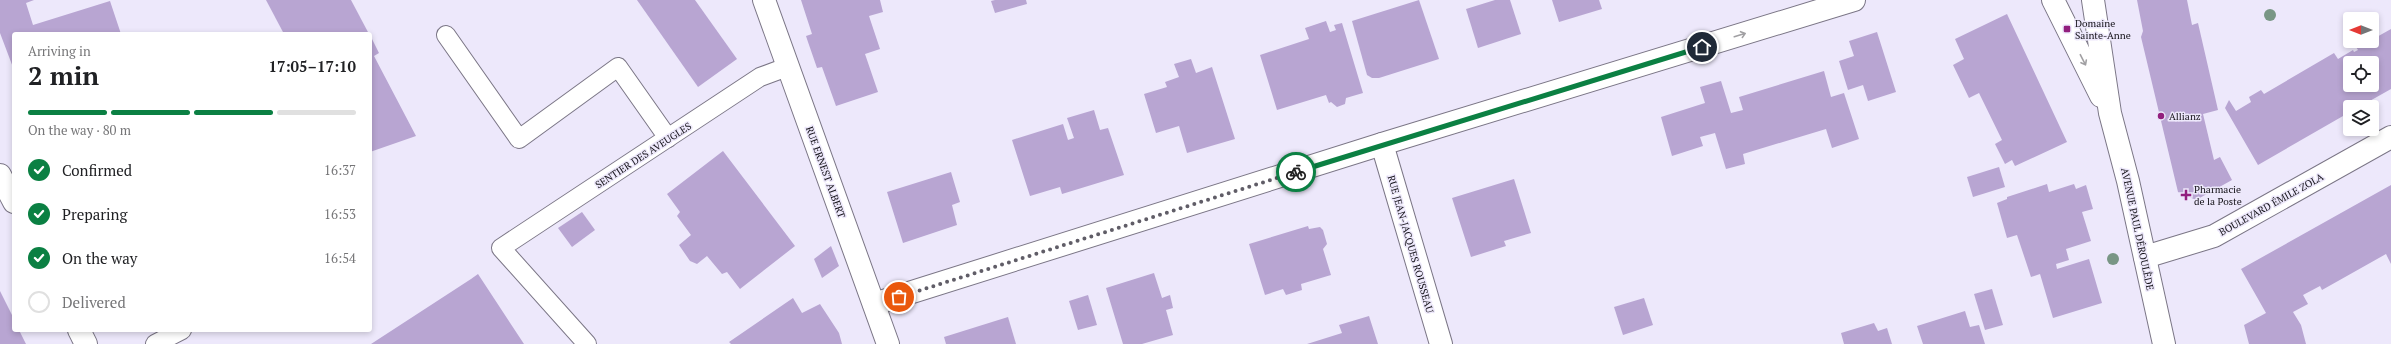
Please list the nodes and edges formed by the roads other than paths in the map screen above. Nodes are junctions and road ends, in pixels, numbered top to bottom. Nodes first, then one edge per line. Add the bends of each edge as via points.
1 (764, 0) edge
2 (1854, 0) edge
3 (2053, 0) edge
4 (2093, 0) edge
5 (446, 35) dead end
6 (787, 67) junction
7 (2110, 113) junction
8 (2391, 137) edge
9 (668, 138) junction
10 (1382, 144) junction
11 (0, 175) edge
12 (12, 198) edge
13 (2145, 257) junction
14 (874, 304) junction
15 (80, 332) edge
16 (178, 332) edge
17 (86, 344) edge
18 (154, 344) edge
19 (587, 344) edge
20 (888, 344) edge
21 (1441, 344) edge
22 (2164, 344) edge

1 - 6 street, RUE ERNEST ALBERT
10 -> 2 street
3 -> 7 street, AVENUE PAUL DÉROULÈDE
4 - 7 street, AVENUE PAUL DÉROULÈDE
5 - 9 lane via 519,139 618,67
6 - 9 lane, SENTIER DES AVEUGLES via 760,77
6 - 14 street, RUE ERNEST ALBERT
7 - 13 street, AVENUE PAUL DÉROULÈDE
8 - 13 street, BOULEVARD ÉMILE ZOLA via 2214,236
9 - 19 lane, SENTIER DES AVEUGLES via 501,248
10 - 14 street
10 - 21 street, RUE JEAN-JACQUES ROUSSEAU
11 - 12 street
13 - 22 street, AVENUE PAUL DÉROULÈDE
14 - 20 street, RUE ERNEST ALBERT
15 - 17 street
16 - 18 lane

